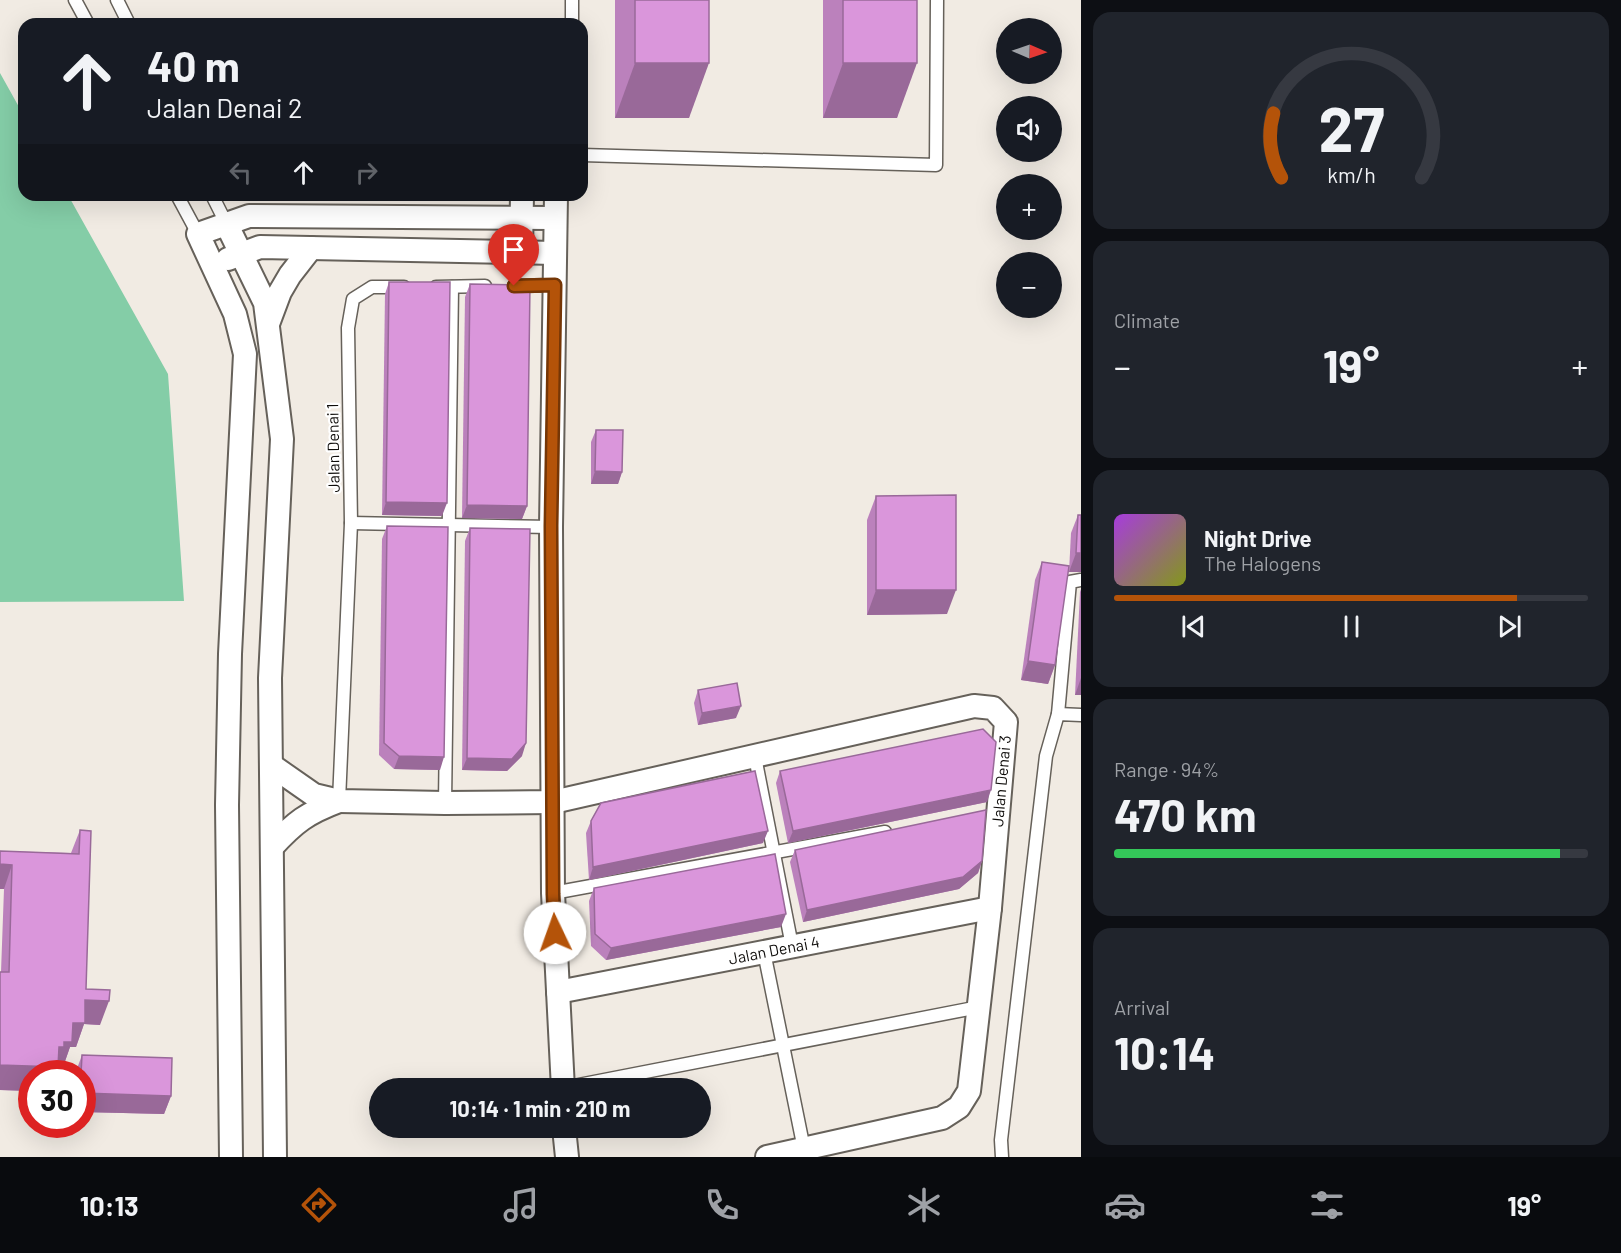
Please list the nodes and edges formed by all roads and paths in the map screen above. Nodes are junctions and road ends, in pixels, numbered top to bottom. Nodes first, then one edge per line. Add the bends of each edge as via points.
1 (75, 0) edge
2 (117, 0) edge
3 (572, 0) edge
4 (937, 0) edge
5 (85, 18) edge
6 (126, 18) edge
7 (572, 18) edge
8 (588, 155) edge
9 (180, 201) edge
10 (215, 201) edge
11 (522, 201) edge
12 (555, 201) edge
13 (522, 218) junction
14 (554, 218) junction
15 (226, 223) junction
16 (198, 234) junction
17 (311, 248) junction
18 (521, 252) junction
19 (240, 253) junction
20 (555, 253) junction
21 (212, 267) junction
22 (555, 285) junction
23 (452, 287) junction
24 (268, 326) junction
25 (351, 523) junction
26 (448, 524) junction
27 (551, 526) junction
28 (1081, 579) edge
29 (1058, 714) junction
30 (1081, 715) edge
31 (755, 757) junction
32 (271, 765) junction
33 (339, 801) junction
34 (554, 802) junction
35 (445, 803) junction
36 (892, 830) edge
37 (272, 847) junction
38 (774, 852) junction
39 (553, 894) junction
40 (990, 908) junction
41 (792, 946) junction
42 (764, 952) junction
43 (558, 992) junction
44 (979, 1006) junction
45 (783, 1045) junction
46 (562, 1078) edge
47 (614, 1078) edge
48 (565, 1138) edge
49 (804, 1149) junction
50 (231, 1157) edge
51 (275, 1157) edge
52 (567, 1157) edge
53 (767, 1157) edge
54 (1002, 1157) edge

1 - 5 lane
2 - 6 lane
3 - 7 lane
4 - 8 lane via 936,165
9 - 16 lane
10 - 15 lane
11 - 13 street
12 - 14 street
13 - 14 street
13 - 15 street via 249,216
13 - 18 street
14 - 20 street
15 - 16 street
15 - 19 street
16 - 21 street
17 - 18 street
17 - 19 street via 260,247
17 - 24 street via 280,292
18 - 20 street
19 - 21 street
19 - 24 street via 264,303
20 - 22 street
21 - 50 street via 235,314 245,354 230,654 227,805
22 - 23 lane, Jalan Denai 1
22 - 27 street
23 - 25 lane, Jalan Denai 1 via 372,288 353,299 348,328
23 - 26 lane
24 - 32 street via 282,438 270,678
25 - 26 lane
25 - 33 lane, Jalan Denai 1
26 - 27 lane
26 - 35 lane
27 - 34 street
28 - 29 lane via 1070,582
29 - 30 lane
29 - 54 lane via 1045,767
31 - 34 street, Jalan Denai 3
31 - 38 lane
31 - 40 street, Jalan Denai 3 via 974,706 993,708 1006,722 992,812
32 - 33 street via 314,795
32 - 37 street
33 - 35 street, Jalan Denai 3
33 - 37 street via 292,825
34 - 35 street, Jalan Denai 3
34 - 39 street
36 - 38 lane
37 - 51 street
38 - 39 lane
38 - 41 lane
39 - 43 street
40 - 41 street, Jalan Denai 4
40 - 44 street, Jalan Denai 3
41 - 42 street, Jalan Denai 4
42 - 43 street, Jalan Denai 4
42 - 45 lane
43 - 46 street
44 - 45 lane
44 - 49 street, Jalan Denai 3 via 969,1091 959,1107 942,1118
45 - 47 lane
45 - 49 lane
48 - 52 street
49 - 53 street, Jalan Denai 3

